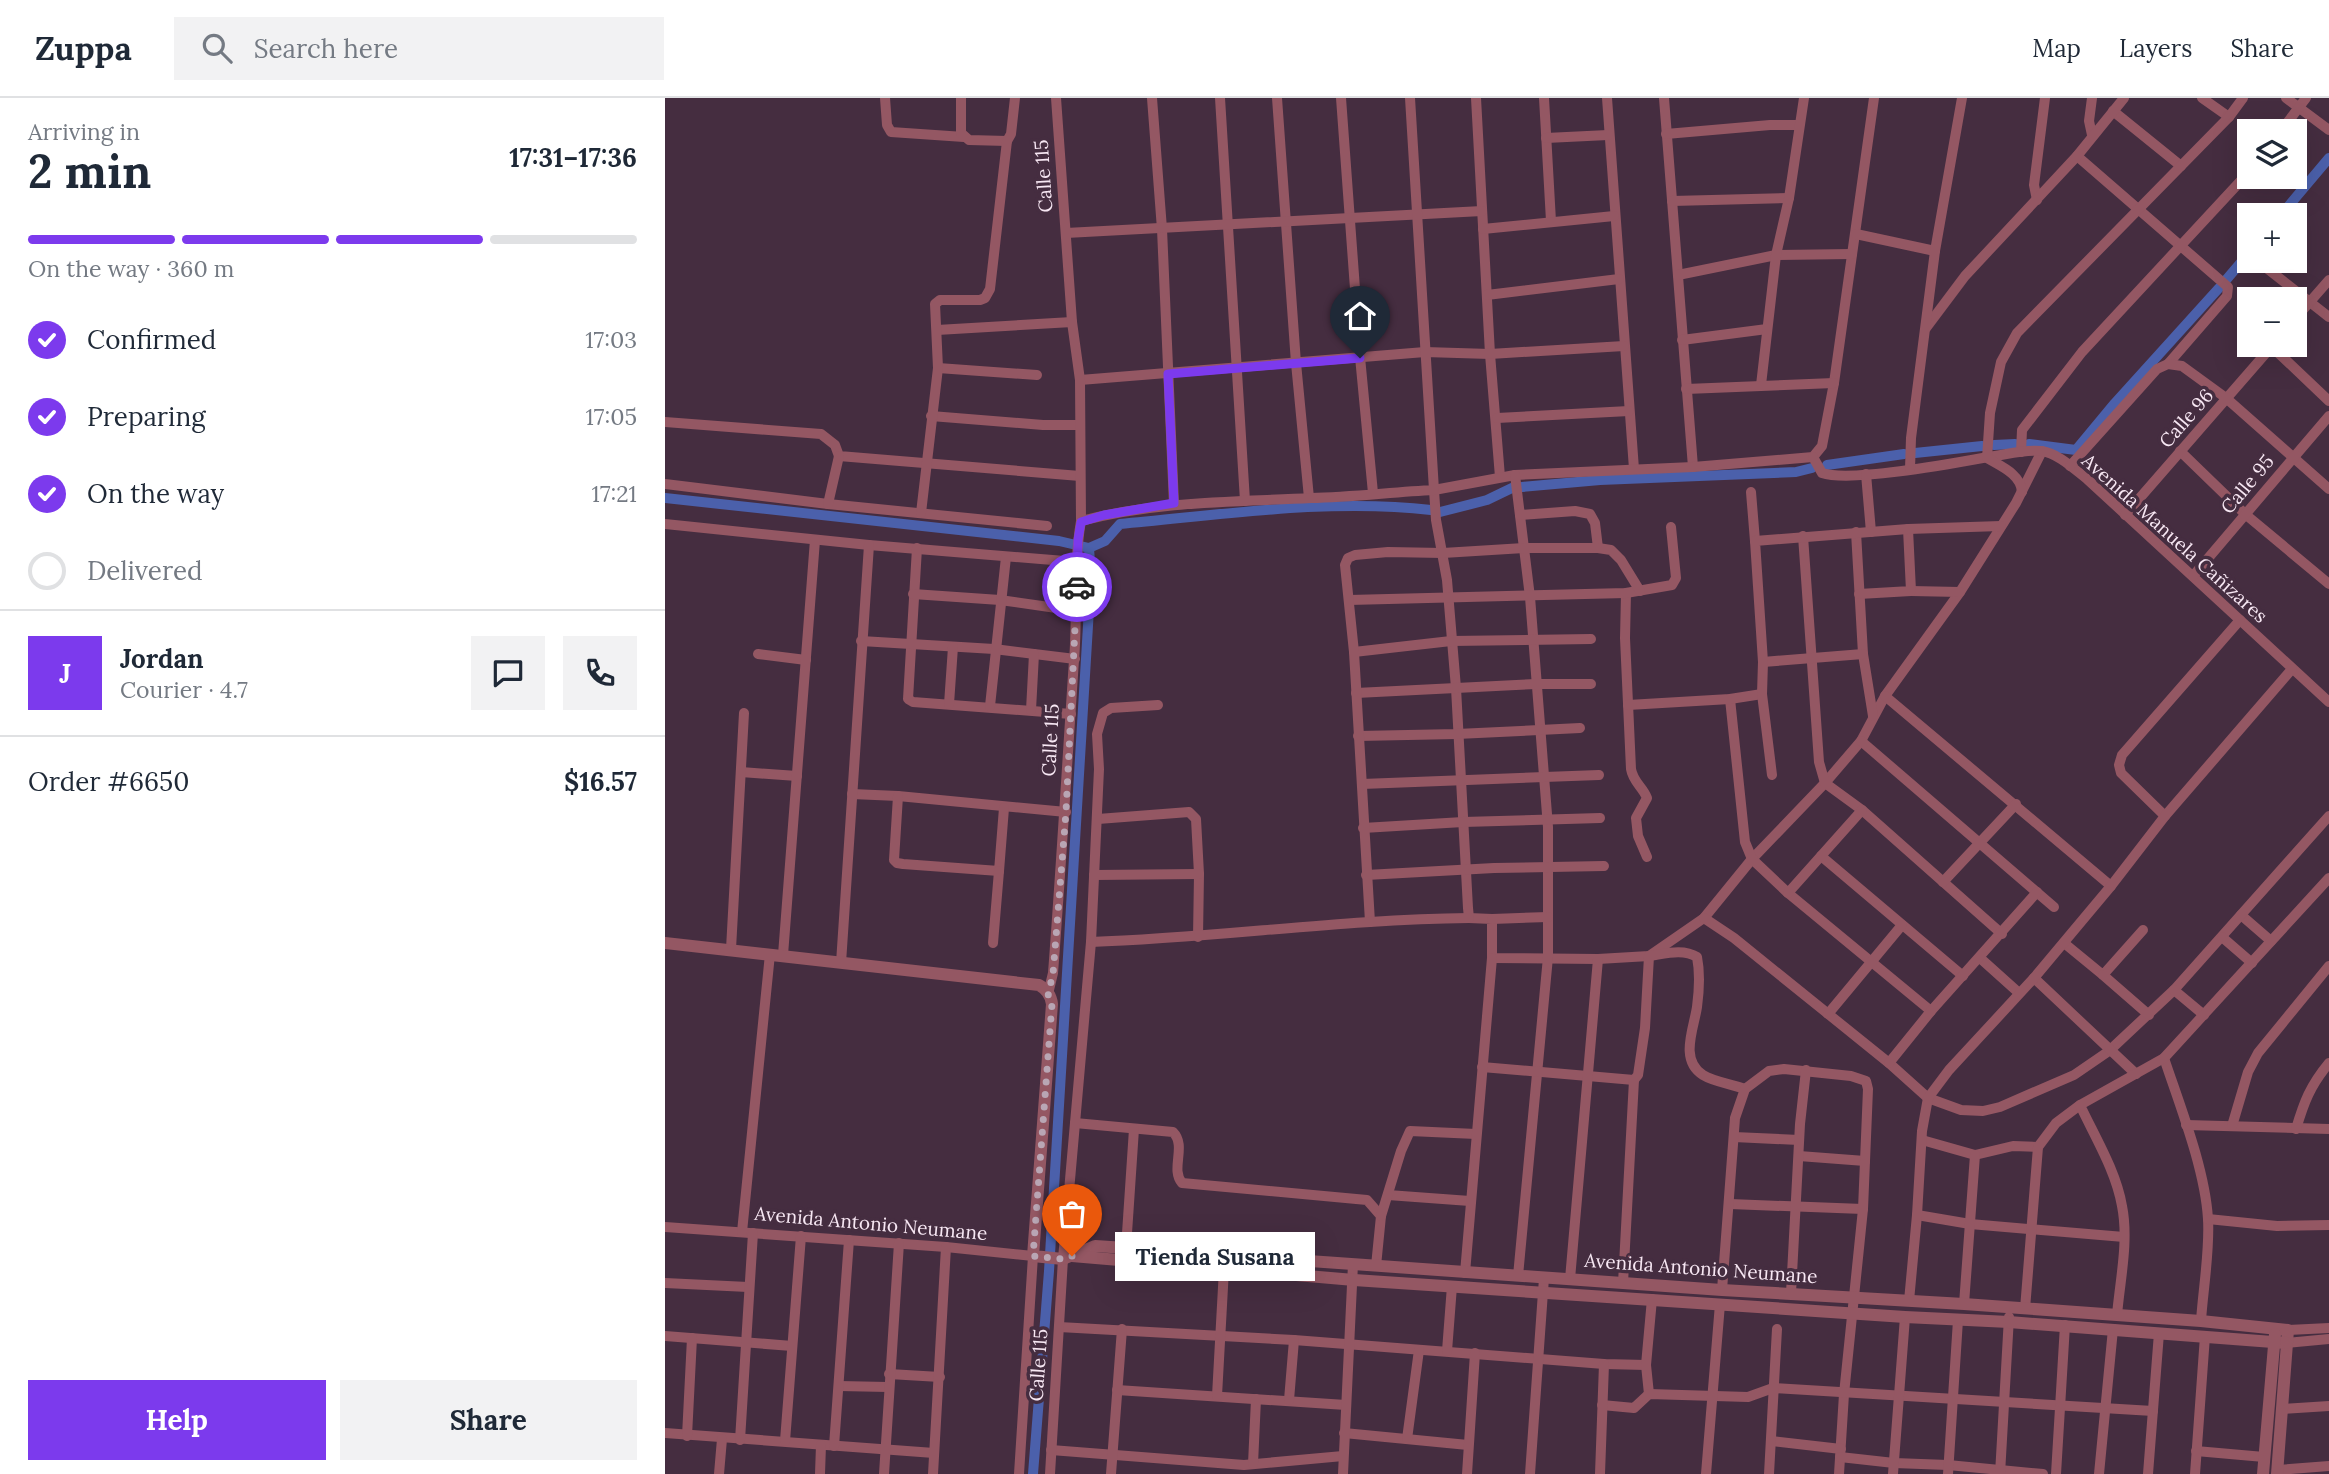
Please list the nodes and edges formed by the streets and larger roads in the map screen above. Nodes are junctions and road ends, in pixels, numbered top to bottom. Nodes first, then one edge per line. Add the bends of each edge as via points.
1 (885, 98) edge
2 (961, 98) edge
3 (1015, 98) edge
4 (1056, 98) edge
5 (1152, 98) edge
6 (1220, 98) edge
7 (1277, 98) edge
8 (1341, 98) edge
9 (1409, 98) edge
10 (1476, 98) edge
11 (1543, 98) edge
12 (1607, 98) edge
13 (1664, 98) edge
14 (1804, 98) edge
15 (1874, 98) edge
16 (1962, 98) edge
17 (2045, 98) edge
18 (2092, 98) edge
19 (2124, 98) edge
20 (2202, 98) edge
21 (2243, 98) edge
22 (2286, 98) edge
23 (2307, 98) edge
24 (2299, 108) junction
25 (2113, 111) junction
26 (2229, 117) junction
27 (2290, 119) edge
28 (1800, 125) junction
29 (2329, 130) edge
30 (1666, 134) junction
31 (1608, 135) junction
32 (2092, 135) junction
33 (964, 137) junction
34 (1546, 138) junction
35 (1007, 141) junction
36 (2077, 156) junction
37 (2181, 166) junction
38 (2237, 185) edge
39 (1789, 198) junction
40 (2037, 200) junction
41 (1672, 201) junction
42 (2138, 209) junction
43 (1482, 211) junction
44 (1415, 215) junction
45 (1614, 216) junction
46 (1350, 219) junction
47 (1551, 221) junction
48 (1286, 222) junction
49 (1227, 226) junction
50 (1162, 229) junction
51 (1483, 229) junction
52 (1066, 233) junction
53 (1856, 234) junction
54 (2181, 247) junction
55 (1935, 251) junction
56 (1852, 254) junction
57 (1776, 256) junction
58 (2273, 273) edge
59 (1678, 275) junction
60 (1619, 279) junction
61 (2329, 280) edge
62 (1487, 295) junction
63 (2310, 301) junction
64 (2307, 305) edge
65 (2329, 317) edge
66 (1072, 322) junction
67 (1767, 329) junction
68 (937, 330) junction
69 (1924, 331) junction
70 (1682, 340) junction
71 (1624, 346) junction
72 (1425, 352) junction
73 (1490, 354) junction
74 (2262, 357) edge
75 (2283, 357) edge
76 (1360, 358) junction
77 (1296, 363) junction
78 (2168, 364) junction
79 (1236, 367) junction
80 (938, 368) junction
81 (1168, 374) junction
82 (1037, 375) dead end
83 (1080, 380) junction
84 (1834, 383) junction
85 (1761, 385) junction
86 (1686, 389) junction
87 (2226, 398) junction
88 (2329, 401) edge
89 (1629, 411) junction
90 (931, 416) junction
91 (2329, 416) edge
92 (1497, 418) junction
93 (665, 422) edge
94 (1080, 425) junction
95 (2042, 451) junction
96 (2180, 451) junction
97 (2021, 452) junction
98 (839, 456) junction
99 (2293, 456) junction
100 (1987, 458) junction
101 (1814, 461) junction
102 (927, 465) junction
103 (2070, 466) junction
104 (1693, 467) junction
105 (1634, 469) junction
106 (1910, 469) junction
107 (1866, 474) junction
108 (1515, 475) junction
109 (1080, 476) junction
110 (1500, 477) junction
111 (665, 484) edge
112 (2329, 489) edge
113 (1434, 490) junction
114 (1751, 492) dead end
115 (2022, 492) junction
116 (1373, 494) junction
117 (1309, 498) junction
118 (1245, 500) junction
119 (1174, 503) junction
120 (828, 504) junction
121 (921, 513) junction
122 (2245, 514) junction
123 (2125, 515) junction
124 (1520, 516) junction
125 (1081, 522) junction
126 (665, 524) edge
127 (1048, 526) dead end
128 (2001, 526) junction
129 (1671, 527) dead end
130 (1908, 529) junction
131 (1856, 532) junction
132 (1871, 532) junction
133 (1803, 536) junction
134 (815, 540) junction
135 (1755, 541) junction
136 (869, 545) junction
137 (917, 548) junction
138 (1524, 548) junction
139 (1598, 548) junction
140 (1443, 553) junction
141 (1006, 557) junction
142 (1077, 559) junction
143 (2193, 576) junction
144 (2329, 584) edge
145 (1640, 591) junction
146 (1911, 592) junction
147 (1959, 592) junction
148 (1626, 593) junction
149 (913, 594) junction
150 (1859, 594) junction
151 (1530, 597) junction
152 (1448, 598) junction
153 (1000, 600) junction
154 (1349, 600) junction
155 (1077, 611) junction
156 (2241, 620) junction
157 (1532, 639) junction
158 (1591, 639) dead end
159 (861, 641) junction
160 (1451, 642) junction
161 (910, 644) junction
162 (953, 647) junction
163 (994, 649) junction
164 (1354, 652) junction
165 (758, 654) dead end
166 (1034, 654) junction
167 (1863, 654) junction
168 (1075, 659) junction
169 (1811, 659) junction
170 (806, 660) junction
171 (1763, 662) junction
172 (2292, 668) junction
173 (1536, 684) junction
174 (1591, 684) dead end
175 (1456, 688) junction
176 (1356, 693) junction
177 (1762, 694) junction
178 (1885, 696) junction
179 (1730, 699) junction
180 (2329, 702) edge
181 (949, 704) junction
182 (1157, 705) dead end
183 (1628, 705) junction
184 (990, 706) junction
185 (1031, 710) junction
186 (744, 713) dead end
187 (1071, 714) junction
188 (1873, 716) junction
189 (1580, 728) dead end
190 (1539, 729) junction
191 (1457, 734) junction
192 (1358, 736) junction
193 (1861, 741) junction
194 (741, 772) junction
195 (1543, 775) junction
196 (1599, 775) dead end
197 (1772, 775) dead end
198 (797, 776) junction
199 (1460, 780) junction
200 (1825, 783) junction
201 (1361, 784) junction
202 (852, 794) junction
203 (898, 796) junction
204 (2015, 804) junction
205 (1004, 808) junction
206 (1862, 810) junction
207 (1066, 812) junction
208 (2165, 816) junction
209 (2329, 816) edge
210 (1600, 818) dead end
211 (1098, 819) junction
212 (1547, 821) junction
213 (1463, 822) junction
214 (1363, 828) junction
215 (1980, 844) junction
216 (1821, 856) junction
217 (1647, 858) dead end
218 (1752, 859) junction
219 (1548, 866) junction
220 (1604, 866) dead end
221 (1464, 869) junction
222 (999, 871) junction
223 (1199, 874) junction
224 (1094, 875) junction
225 (1366, 875) junction
226 (2329, 878) edge
227 (1943, 882) junction
228 (2111, 886) junction
229 (1788, 892) junction
230 (2037, 892) junction
231 (2054, 907) dead end
232 (2241, 915) junction
233 (1548, 917) junction
234 (1469, 918) junction
235 (1704, 918) junction
236 (1492, 919) junction
237 (1370, 922) junction
238 (1902, 925) junction
239 (2143, 930) dead end
240 (2002, 934) junction
241 (1198, 937) junction
242 (2221, 937) junction
243 (2271, 942) junction
244 (665, 943) edge
245 (993, 943) dead end
246 (1091, 943) junction
247 (2064, 943) junction
248 (731, 949) junction
249 (776, 955) junction
250 (1649, 956) junction
251 (1548, 957) junction
252 (1492, 958) junction
253 (1980, 958) junction
254 (1598, 959) junction
255 (1871, 961) junction
256 (841, 963) junction
257 (2252, 963) junction
258 (2328, 971) edge
259 (2103, 975) junction
260 (1963, 976) junction
261 (2034, 978) junction
262 (2174, 990) junction
263 (2019, 993) junction
264 (1048, 994) junction
265 (1931, 1012) junction
266 (1828, 1014) junction
267 (2149, 1015) junction
268 (2204, 1015) junction
269 (2109, 1051) junction
270 (2164, 1058) junction
271 (1889, 1063) junction
272 (2329, 1063) edge
273 (1482, 1067) junction
274 (1537, 1070) junction
275 (1806, 1070) junction
276 (2136, 1074) junction
277 (1586, 1076) junction
278 (1634, 1080) junction
279 (1745, 1089) junction
280 (1928, 1098) junction
281 (2080, 1105) junction
282 (1075, 1123) junction
283 (2186, 1125) junction
284 (2232, 1126) junction
285 (1134, 1129) junction
286 (2296, 1129) junction
287 (2329, 1129) edge
288 (1476, 1134) junction
289 (1734, 1137) junction
290 (1799, 1140) junction
291 (1922, 1140) junction
292 (2038, 1147) junction
293 (1975, 1155) junction
294 (1799, 1156) junction
295 (1865, 1161) junction
296 (1388, 1195) junction
297 (1469, 1201) junction
298 (1730, 1204) junction
299 (1797, 1206) junction
300 (1863, 1209) junction
301 (1917, 1215) junction
302 (1381, 1216) junction
303 (2208, 1219) junction
304 (1970, 1224) junction
305 (2329, 1225) edge
306 (665, 1227) edge
307 (2031, 1228) junction
308 (747, 1232) junction
309 (801, 1236) junction
310 (2124, 1237) junction
311 (849, 1240) junction
312 (899, 1243) junction
313 (947, 1247) junction
314 (1126, 1248) junction
315 (1035, 1256) junction
316 (1065, 1258) junction
317 (1353, 1264) junction
318 (1376, 1266) junction
319 (1223, 1269) junction
320 (1465, 1273) junction
321 (1518, 1276) junction
322 (1544, 1278) junction
323 (1570, 1279) junction
324 (1354, 1280) junction
325 (665, 1283) edge
326 (1623, 1283) junction
327 (1452, 1286) junction
328 (748, 1287) junction
329 (1543, 1292) junction
330 (1791, 1293) junction
331 (1721, 1297) junction
332 (1853, 1297) junction
333 (1652, 1299) junction
334 (1909, 1301) junction
335 (1964, 1304) junction
336 (2010, 1307) junction
337 (2025, 1309) junction
338 (1852, 1312) junction
339 (2117, 1315) junction
340 (1905, 1317) junction
341 (1958, 1320) junction
342 (2201, 1321) junction
343 (2009, 1322) junction
344 (2065, 1325) junction
345 (1059, 1326) junction
346 (2329, 1328) edge
347 (1122, 1329) junction
348 (1777, 1329) dead end
349 (2113, 1329) junction
350 (2159, 1333) junction
351 (1221, 1335) junction
352 (665, 1336) edge
353 (2205, 1336) junction
354 (2281, 1336) junction
355 (692, 1338) junction
356 (2329, 1339) edge
357 (1294, 1340) junction
358 (745, 1341) junction
359 (1350, 1344) junction
360 (792, 1346) junction
361 (1419, 1350) junction
362 (1447, 1351) junction
363 (1475, 1353) junction
364 (1537, 1357) junction
365 (1604, 1364) junction
366 (1646, 1365) junction
367 (889, 1374) junction
368 (940, 1377) junction
369 (839, 1386) junction
370 (888, 1387) junction
371 (1773, 1388) junction
372 (1117, 1390) junction
373 (1649, 1394) junction
374 (1844, 1394) junction
375 (1711, 1395) junction
376 (1898, 1395) junction
377 (1217, 1396) junction
378 (1256, 1399) junction
379 (1289, 1400) junction
380 (1952, 1401) junction
381 (2003, 1403) junction
382 (1346, 1405) junction
383 (1602, 1405) junction
384 (2061, 1406) junction
385 (2329, 1406) edge
386 (2105, 1408) junction
387 (2282, 1409) junction
388 (2153, 1411) junction
389 (665, 1433) edge
390 (1344, 1433) junction
391 (687, 1436) junction
392 (722, 1439) junction
393 (1407, 1439) junction
394 (740, 1440) junction
395 (785, 1441) junction
396 (1772, 1441) junction
397 (1468, 1444) junction
398 (821, 1445) junction
399 (834, 1446) junction
400 (886, 1448) junction
401 (1051, 1450) junction
402 (2196, 1451) junction
403 (935, 1453) junction
404 (1840, 1453) junction
405 (1113, 1455) junction
406 (1343, 1456) junction
407 (2264, 1457) junction
408 (2329, 1466) edge
409 (1247, 1467) edge
410 (1893, 1469) edge
411 (1948, 1469) edge
412 (2277, 1472) edge
413 (2000, 1473) edge
414 (719, 1474) edge
415 (820, 1474) edge
416 (884, 1474) edge
417 (933, 1474) edge
418 (1019, 1474) edge
419 (1050, 1474) edge
420 (1111, 1474) edge
421 (1343, 1474) edge
422 (1467, 1474) edge
423 (1530, 1474) edge
424 (1600, 1474) edge
425 (1706, 1474) edge
426 (1769, 1474) edge
427 (1839, 1474) edge
428 (2043, 1474) edge
429 (2056, 1474) edge
430 (2099, 1474) edge
431 (2148, 1474) edge
432 (2195, 1474) edge
433 (2263, 1474) edge

1 - 33 street via 891,132
2 - 33 street
3 - 35 street
4 - 52 street, Calle 115
5 - 50 street
6 - 49 street
7 - 48 street
8 - 46 street
9 - 44 street
10 - 43 street
11 - 34 street
12 - 31 street
13 - 30 street
14 - 28 street
15 - 53 street
16 - 55 street
17 - 40 street via 2033,185
18 - 32 street
19 - 25 street
20 - 26 street
21 - 26 street
22 - 24 street
23 - 24 street
24 - 27 street
24 - 29 street
25 - 32 street
25 - 37 street
26 - 37 street
28 - 30 street
28 - 39 street
30 - 41 street
31 - 34 street
31 - 45 street
32 - 36 street
33 - 35 street
34 - 47 street
35 - 68 street via 991,289 985,298 937,302
36 - 40 street
36 - 42 street
37 - 42 street
38 - 54 street
39 - 41 street
39 - 57 street
40 - 69 street via 1965,276
41 - 59 street
42 - 54 street
42 - 100 street via 2017,333 2001,362 1990,413
43 - 44 street
43 - 51 street
44 - 46 street
44 - 72 street
45 - 47 street
45 - 60 street
46 - 48 street
46 - 76 street
47 - 51 street
48 - 49 street
48 - 77 street
49 - 50 street
49 - 79 street
50 - 52 street
50 - 81 street
51 - 62 street
52 - 66 street, Calle 115
53 - 55 street
53 - 56 street
54 - 78 street via 2228,287 2228,292
54 - 97 street via 2082,352 2022,430
55 - 69 street
56 - 57 street
56 - 84 street
57 - 59 street
57 - 67 street
58 - 63 street
59 - 70 street
60 - 62 street
60 - 71 street
61 - 63 street
62 - 73 street
63 - 64 street
63 - 65 street
66 - 68 street
66 - 83 street, Calle 115
67 - 70 street
67 - 85 street
68 - 80 street
69 - 106 street
70 - 86 street
71 - 73 street
71 - 89 street
72 - 73 street
72 - 76 street
72 - 113 street
73 - 92 street
74 - 87 street, Calle 96
75 - 88 street
76 - 77 street
76 - 116 street
77 - 79 street
77 - 117 street
78 - 87 street via 2182,366
78 - 103 street via 2157,369
79 - 81 street
79 - 118 street
80 - 82 street
80 - 90 street
81 - 83 street
81 - 119 street
83 - 94 street, Calle 115
84 - 85 street
84 - 101 street via 1822,446
85 - 86 street
86 - 104 street
87 - 96 street, Calle 96
87 - 99 street
89 - 92 street
89 - 105 street
90 - 94 street
90 - 102 street
91 - 99 street, Calle 95
92 - 110 street
93 - 98 street via 821,434 835,444
94 - 109 street, Calle 115
95 - 97 street
95 - 103 street, Avenida Manuela Cañizares
95 - 115 street
96 - 122 street
96 - 123 street, Calle 96
97 - 100 street
98 - 102 street
98 - 120 street
99 - 112 street
99 - 122 street, Calle 95
100 - 106 street
100 - 115 street via 2016,477
101 - 104 street
101 - 107 street via 1827,475
102 - 109 street
102 - 121 street
103 - 123 street, Avenida Manuela Cañizares
104 - 105 street
105 - 108 street
106 - 107 street
107 - 132 street
108 - 110 street
108 - 124 street
109 - 125 street, Calle 115
110 - 113 street
111 - 120 street
113 - 116 street
113 - 140 street
114 - 135 street
115 - 128 street
116 - 117 street
117 - 118 street
118 - 119 street
119 - 125 street
120 - 121 street
121 - 127 street
122 - 143 street, Calle 95
122 - 144 street
123 - 143 street, Avenida Manuela Cañizares
124 - 138 street
124 - 139 street via 1590,514
125 - 142 street, Calle 115
126 - 134 street
128 - 130 street
128 - 147 street
129 - 145 street via 1676,578 1672,585
130 - 132 street
130 - 146 street
131 - 132 street
131 - 133 street
131 - 150 street
133 - 135 street
133 - 169 street
134 - 136 street
134 - 170 street
135 - 171 street
136 - 137 street
136 - 159 street
137 - 141 street
137 - 149 street
138 - 139 street
138 - 140 street
138 - 151 street
139 - 145 street via 1611,550 1621,560
140 - 152 street
140 - 154 street via 1351,556 1345,565
141 - 142 street
141 - 153 street
142 - 155 street, Calle 115
143 - 156 street, Avenida Manuela Cañizares
145 - 148 street
146 - 147 street
146 - 150 street
147 - 178 street
148 - 151 street
148 - 183 street
149 - 153 street
149 - 161 street
150 - 167 street
151 - 152 street
151 - 157 street
152 - 154 street
152 - 160 street
153 - 155 street
153 - 163 street
154 - 164 street
155 - 168 street, Calle 115
156 - 172 street, Avenida Manuela Cañizares
156 - 208 street via 2122,755 2121,773
157 - 158 street
157 - 160 street
157 - 173 street
159 - 161 street
159 - 202 street
160 - 164 street
160 - 175 street
161 - 162 street
161 - 181 street via 908,699
162 - 163 street
162 - 181 street
163 - 166 street
163 - 184 street
164 - 176 street
165 - 170 street
166 - 168 street
166 - 185 street
167 - 169 street
167 - 188 street
168 - 187 street, Calle 115
169 - 171 street
169 - 200 street via 1819,762
170 - 198 street
171 - 177 street
172 - 180 street, Avenida Manuela Cañizares
172 - 208 street
173 - 174 street
173 - 175 street
173 - 190 street
175 - 176 street
175 - 191 street
176 - 192 street
177 - 179 street
177 - 197 street
178 - 188 street
178 - 204 street
179 - 183 street
179 - 218 street via 1745,842
181 - 184 street
182 - 211 street, Calle 115 via 1111,708 1103,713 1097,734
183 - 217 street via 1632,778 1647,798 1636,818
184 - 185 street
185 - 187 street
186 - 194 street
187 - 207 street, Calle 115
188 - 193 street
189 - 190 street
190 - 191 street
190 - 195 street
191 - 192 street
191 - 199 street
192 - 201 street
193 - 200 street
193 - 215 street
194 - 198 street
194 - 248 street
195 - 196 street
195 - 199 street
195 - 212 street
198 - 249 street
199 - 201 street
199 - 213 street
200 - 206 street
200 - 218 street
201 - 214 street
202 - 203 street
202 - 256 street
203 - 205 street
203 - 222 street via 897,863
204 - 215 street
204 - 228 street
205 - 207 street
205 - 222 street
206 - 216 street
206 - 227 street
207 - 264 street, Calle 115
208 - 228 street
209 - 232 street
210 - 212 street
211 - 223 street via 1189,811 1196,819
211 - 224 street, Calle 115
212 - 213 street
212 - 219 street
213 - 214 street
213 - 221 street
214 - 225 street
215 - 227 street
215 - 230 street
216 - 229 street
216 - 238 street
218 - 229 street
218 - 235 street
219 - 220 street
219 - 221 street
219 - 233 street
221 - 225 street
221 - 234 street
222 - 245 street
223 - 224 street
223 - 241 street
224 - 246 street, Calle 115
225 - 237 street
226 - 243 street
227 - 240 street
228 - 247 street
229 - 255 street
230 - 231 street
230 - 240 street
232 - 242 street
232 - 243 street
233 - 236 street
233 - 251 street
234 - 236 street
234 - 237 street
235 - 250 street
235 - 266 street
236 - 252 street
237 - 241 street
238 - 255 street
238 - 260 street
239 - 259 street
240 - 253 street
241 - 246 street
242 - 257 street
242 - 262 street
243 - 257 street
244 - 248 street
246 - 282 street, Calle 115
247 - 259 street
247 - 261 street
248 - 249 street
249 - 256 street
249 - 308 street
250 - 254 street
250 - 278 street via 1645,1028
250 - 279 street via 1678,952 1697,957 1691,1058 1703,1075
251 - 252 street
251 - 254 street
251 - 274 street
252 - 273 street
253 - 260 street
253 - 263 street
254 - 277 street
255 - 265 street
255 - 266 street
256 - 264 street via 1039,985
257 - 268 street
258 - 284 street via 2258,1053
259 - 267 street
260 - 265 street
261 - 263 street
261 - 269 street
262 - 267 street
262 - 268 street
263 - 280 street
264 - 315 street, Calle 115 via 1052,1004
265 - 271 street
266 - 271 street
267 - 269 street
268 - 270 street
269 - 276 street
269 - 280 street via 2074,1075 2000,1107 1961,1110
270 - 276 street
270 - 283 street
271 - 280 street
272 - 286 street via 2306,1096
273 - 274 street
273 - 288 street
274 - 277 street
274 - 321 street
275 - 279 street via 1769,1071
275 - 290 street
275 - 295 street via 1866,1081
276 - 281 street
277 - 278 street
277 - 323 street
278 - 326 street
279 - 289 street
280 - 291 street
281 - 292 street via 2056,1123
281 - 310 street via 2117,1187
282 - 285 street
282 - 316 street, Calle 115
283 - 284 street
283 - 303 street
284 - 286 street
285 - 302 street via 1176,1135 1182,1183 1367,1200
285 - 314 street
286 - 287 street
288 - 296 street via 1410,1131
288 - 297 street
289 - 290 street
289 - 298 street
290 - 294 street
291 - 293 street
291 - 301 street
292 - 293 street via 2013,1146
292 - 307 street
293 - 304 street
294 - 295 street
294 - 299 street
295 - 300 street
296 - 297 street
296 - 302 street
297 - 320 street
298 - 299 street
298 - 331 street
299 - 300 street
299 - 330 street
300 - 332 street
301 - 304 street
301 - 334 street
302 - 318 street
303 - 305 street via 2277,1226
303 - 342 street
304 - 307 street
304 - 335 street
306 - 308 street, Avenida Antonio Neumane
307 - 310 street
307 - 337 street
308 - 309 street, Avenida Antonio Neumane
308 - 328 street
309 - 311 street, Avenida Antonio Neumane
309 - 360 street
310 - 339 street
311 - 312 street, Avenida Antonio Neumane
311 - 369 street
312 - 313 street, Avenida Antonio Neumane
312 - 367 street
313 - 315 street, Avenida Antonio Neumane
313 - 368 street
314 - 316 street, Avenida Antonio Neumane via 1086,1247
314 - 317 street, Avenida Antonio Neumane
315 - 316 street, Avenida Antonio Neumane
315 - 418 street
316 - 319 street, Avenida Antonio Neumane
316 - 345 street, Calle 115
317 - 318 street, Avenida Antonio Neumane
317 - 324 street
318 - 320 street, Avenida Antonio Neumane
319 - 324 street, Avenida Antonio Neumane
319 - 351 street
320 - 321 street, Avenida Antonio Neumane
321 - 322 street, Avenida Antonio Neumane
322 - 323 street, Avenida Antonio Neumane
322 - 329 street
323 - 326 street, Avenida Antonio Neumane
324 - 327 street, Avenida Antonio Neumane
324 - 359 street
325 - 328 street
326 - 331 street, Avenida Antonio Neumane
327 - 329 street, Avenida Antonio Neumane
327 - 362 street
328 - 358 street
329 - 333 street, Avenida Antonio Neumane
329 - 364 street
330 - 331 street, Avenida Antonio Neumane
330 - 332 street, Avenida Antonio Neumane
331 - 333 street, Avenida Antonio Neumane
331 - 338 street, Avenida Antonio Neumane
331 - 375 street
332 - 334 street, Avenida Antonio Neumane
332 - 338 street
333 - 366 street
334 - 335 street, Avenida Antonio Neumane
335 - 336 street, Avenida Antonio Neumane
336 - 337 street, Avenida Antonio Neumane
336 - 343 street
337 - 339 street, Avenida Antonio Neumane
338 - 340 street, Avenida Antonio Neumane
338 - 374 street
339 - 342 street, Avenida Antonio Neumane
340 - 341 street, Avenida Antonio Neumane
340 - 376 street
341 - 343 street, Avenida Antonio Neumane
341 - 380 street
342 - 354 street, Avenida Antonio Neumane
343 - 344 street, Avenida Antonio Neumane
343 - 381 street
344 - 349 street, Avenida Antonio Neumane
344 - 384 street
345 - 347 street
345 - 401 street, Calle 115
346 - 354 street, Avenida Antonio Neumane
347 - 351 street
347 - 372 street
348 - 371 street
349 - 350 street, Avenida Antonio Neumane
349 - 386 street
350 - 353 street, Avenida Antonio Neumane
350 - 388 street
351 - 357 street
351 - 377 street
352 - 355 street
353 - 354 street, Avenida Antonio Neumane
353 - 402 street
354 - 356 street, Avenida Antonio Neumane
354 - 387 street
354 - 407 street
355 - 358 street
355 - 391 street
357 - 359 street
357 - 379 street
358 - 360 street
358 - 394 street
359 - 361 street
359 - 382 street
360 - 395 street
361 - 362 street
361 - 393 street
362 - 363 street
363 - 364 street
363 - 397 street
364 - 365 street
364 - 423 street
365 - 366 street
365 - 383 street
366 - 373 street
367 - 368 street
367 - 370 street
368 - 403 street
369 - 370 street
369 - 399 street
370 - 400 street
371 - 374 street
371 - 375 street via 1748,1397
371 - 396 street
372 - 377 street
372 - 405 street
373 - 375 street
373 - 383 street via 1634,1408
374 - 376 street
374 - 404 street
375 - 425 street
376 - 380 street
376 - 410 street
377 - 378 street
378 - 379 street
378 - 409 street
379 - 382 street
380 - 381 street
380 - 411 street
381 - 384 street
381 - 413 street
382 - 390 street
383 - 424 street
384 - 386 street
384 - 429 street
385 - 387 street
386 - 388 street
386 - 430 street
387 - 412 street
388 - 431 street
389 - 391 street
390 - 393 street
390 - 406 street
391 - 392 street
392 - 394 street
392 - 414 street
393 - 397 street
394 - 395 street
395 - 398 street
396 - 404 street
396 - 426 street
397 - 422 street
398 - 399 street
398 - 415 street
399 - 400 street
400 - 403 street
400 - 416 street
401 - 405 street
401 - 419 street, Calle 115
402 - 407 street
402 - 432 street
403 - 417 street
404 - 410 street
404 - 427 street
405 - 409 street
405 - 420 street
406 - 409 street
406 - 421 street
407 - 433 street
408 - 412 street
410 - 411 street
411 - 413 street
413 - 428 street

